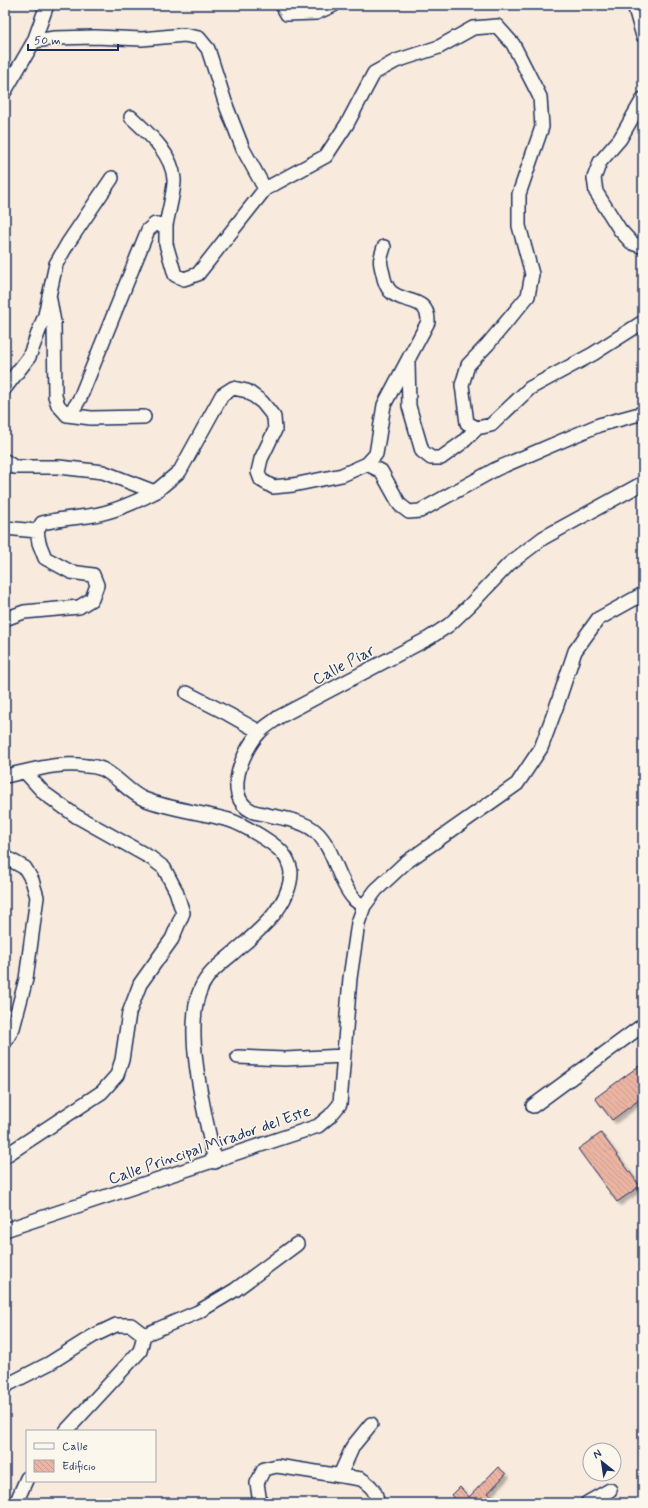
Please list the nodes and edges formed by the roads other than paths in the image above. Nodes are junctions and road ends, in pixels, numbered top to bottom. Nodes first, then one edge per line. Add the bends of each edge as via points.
1 (47, 5) edge
2 (300, 5) edge
3 (334, 5) edge
4 (634, 5) edge
5 (284, 10) edge
6 (643, 36) edge
7 (34, 41) junction
8 (5, 91) edge
9 (643, 99) edge
10 (131, 117) dead end
11 (112, 178) dead end
12 (265, 189) junction
13 (166, 225) junction
14 (384, 247) dead end
15 (643, 247) edge
16 (49, 295) junction
17 (643, 322) edge
18 (408, 360) junction
19 (5, 388) edge
20 (643, 413) edge
21 (67, 415) junction
22 (144, 417) dead end
23 (477, 428) junction
24 (5, 461) edge
25 (367, 464) junction
26 (643, 483) edge
27 (155, 492) junction
28 (5, 528) edge
29 (37, 531) junction
30 (643, 594) edge
31 (5, 619) edge
32 (187, 693) dead end
33 (260, 732) junction
34 (25, 772) junction
35 (5, 776) edge
36 (5, 857) edge
37 (364, 906) junction
38 (643, 1025) edge
39 (5, 1042) edge
40 (343, 1056) junction
41 (238, 1057) dead end
42 (533, 1106) dead end
43 (5, 1156) edge
44 (214, 1162) junction
45 (5, 1230) edge
46 (297, 1244) dead end
47 (144, 1335) junction
48 (5, 1386) edge
49 (371, 1424) dead end
50 (67, 1430) edge
51 (340, 1475) junction
52 (26, 1480) edge
53 (610, 1490) dead end
54 (16, 1503) edge
55 (260, 1503) edge
56 (377, 1503) edge
57 (587, 1503) edge

1 - 7 street
2 - 5 street
3 - 5 street via 316,13
4 - 6 street
7 - 8 street
7 - 12 street via 55,38 142,38 184,35 198,38 208,49 243,149
9 - 15 street via 620,139 600,162 594,178 596,192 620,230 632,243
10 - 13 street via 153,137 167,156 174,179
11 - 16 street via 56,264
12 - 13 street via 198,274 184,278 175,275 166,244
12 - 23 street via 326,156 347,124 374,73 396,61 439,47 473,28 496,26 513,44 540,97 542,127 519,194 519,226 532,274 528,296 468,365 462,385 462,398 467,423
13 - 21 street via 155,224 148,230 80,398
14 - 18 street via 379,262 385,283 391,292 421,305 428,315 428,322
16 - 19 street via 45,315 29,357
16 - 21 street via 54,322 54,396
17 - 23 street via 593,354 530,388 491,425
18 - 23 street via 409,406 422,451 431,458 441,458
18 - 25 street via 384,406 376,454
20 - 25 street via 599,425 496,469 420,511 409,512 400,505 381,471
21 - 22 street via 91,418
24 - 27 street via 14,467 59,467 103,472
25 - 27 street via 342,474 273,488 261,480 258,472 261,459 275,430 274,417 262,402 247,390 233,388 222,395 180,471
26 - 33 street, Calle Piar via 543,538 509,564 449,625 279,717
27 - 29 street via 130,504 89,516 59,518 42,523
28 - 29 street
29 - 31 street via 45,558 71,572 93,575 97,585 92,599 79,607 24,612
30 - 37 street, Calle Principal Mirador del Este via 598,619 575,652 541,748 517,784 405,863 376,890
32 - 33 street
33 - 37 street, Calle Piar via 244,753 237,792 241,803 251,811 299,823 315,831 326,845 354,900
34 - 35 street
34 - 43 street via 44,793 76,816 164,868 176,891 183,913 172,939 140,984 129,1013 122,1060 117,1075 102,1092
34 - 44 street via 56,766 83,765 102,769 142,798 171,809 207,814 231,821 271,843 285,855 291,871 290,878 288,890 277,910 256,933 212,971 201,988 195,1005 193,1038
36 - 39 street via 25,868 37,897 26,979 13,1028
37 - 40 street, Calle Principal Mirador del Este via 358,923 350,978
38 - 42 street
40 - 41 street via 285,1059
40 - 44 street, Calle Principal Mirador del Este via 340,1104 318,1126
44 - 45 street, Calle Principal Mirador del Este
46 - 47 street via 235,1290 198,1312
47 - 48 street via 131,1325 116,1325
47 - 50 street via 140,1351
49 - 51 street via 353,1446
51 - 55 street via 277,1466 264,1469 257,1483
51 - 56 street via 361,1479 372,1487
52 - 54 street
53 - 57 street

